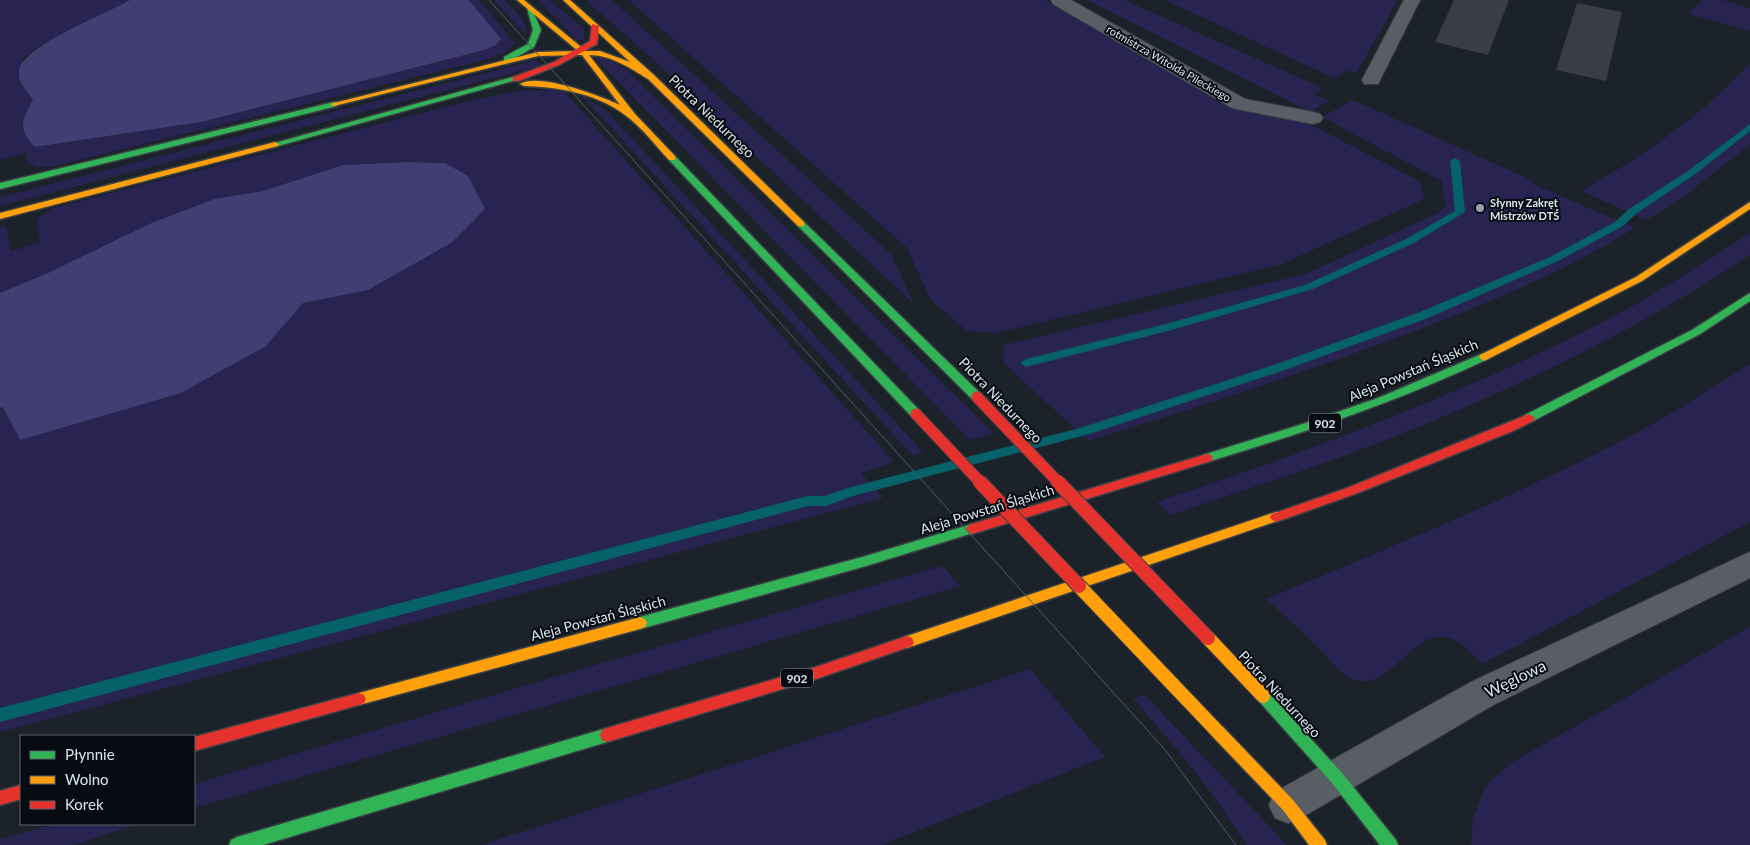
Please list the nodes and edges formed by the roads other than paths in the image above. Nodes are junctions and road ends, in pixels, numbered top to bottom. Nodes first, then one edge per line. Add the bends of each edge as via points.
1 (520, 0) edge
2 (566, 0) edge
3 (1059, 0) edge
4 (1412, 0) edge
5 (529, 9) junction
6 (595, 26) junction
7 (582, 51) junction
8 (485, 67) junction
9 (651, 77) junction
10 (1371, 80) dead end
11 (497, 86) junction
12 (632, 116) junction
13 (1313, 118) dead end
14 (0, 186) edge
15 (1750, 205) edge
16 (0, 216) edge
17 (1750, 296) edge
18 (1750, 564) edge
19 (195, 744) edge
20 (1337, 778) junction
21 (20, 792) edge
22 (0, 798) edge
23 (1288, 805) junction
24 (237, 845) edge
25 (1319, 845) edge
26 (1390, 845) edge

1 - 5 main road
2 - 6 main road, Piotra Niedurnego
3 - 13 street, rotmistrza Witolda Pileckiego via 1239,104
4 - 10 street
5 - 7 main road
5 - 8 main road via 536,30 531,45 516,55
6 - 7 main road via 594,42
6 - 9 main road, Piotra Niedurnego
7 - 8 main road via 538,54
7 - 9 main road via 610,55
7 - 11 main road via 550,68
7 - 12 main road
8 - 14 main road
9 - 20 main road, Piotra Niedurnego, bridge via 978,397
11 - 12 main road via 551,84 579,88 601,96
11 - 16 main road
12 - 23 main road, bridge
15 - 19 main road, Aleja Powstań Śląskich / 902 via 1639,280 1438,379 1326,422 866,561
17 - 24 main road, 902 via 1696,332 1509,428 1351,491 816,673
18 - 20 street, Węglowa via 1483,693
20 - 23 street, Węglowa
20 - 26 main road, Piotra Niedurnego
21 - 22 main road
23 - 25 main road

